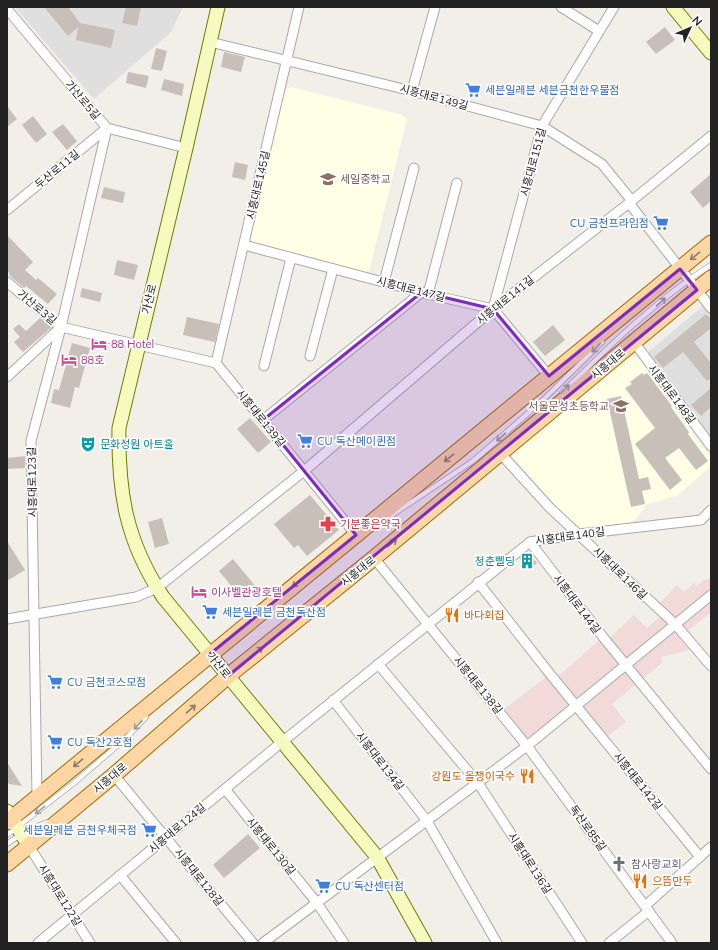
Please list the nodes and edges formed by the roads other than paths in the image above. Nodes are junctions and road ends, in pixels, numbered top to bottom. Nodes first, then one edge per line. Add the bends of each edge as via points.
1 (218, 7) edge
2 (299, 7) edge
3 (435, 7) edge
4 (561, 7) edge
5 (614, 7) edge
6 (672, 7) edge
7 (7, 9) edge
8 (599, 31) junction
9 (210, 42) junction
10 (711, 53) edge
11 (287, 61) junction
12 (412, 91) junction
13 (542, 126) junction
14 (107, 128) junction
15 (711, 136) edge
16 (186, 148) junction
17 (414, 168) dead end
18 (457, 183) dead end
19 (630, 202) junction
20 (7, 210) edge
21 (711, 243) edge
22 (244, 246) junction
23 (291, 258) junction
24 (711, 266) edge
25 (333, 269) junction
26 (680, 269) junction
27 (711, 278) edge
28 (7, 282) edge
29 (384, 282) junction
30 (693, 285) junction
31 (425, 293) junction
32 (642, 300) junction
33 (711, 308) edge
34 (493, 309) junction
35 (61, 327) junction
36 (634, 342) junction
37 (138, 346) junction
38 (310, 356) dead end
39 (216, 363) junction
40 (264, 366) dead end
41 (549, 376) junction
42 (7, 377) edge
43 (555, 399) dead end
44 (550, 404) dead end
45 (262, 420) junction
46 (711, 446) edge
47 (504, 450) junction
48 (304, 471) junction
49 (711, 510) edge
50 (386, 519) dead end
51 (380, 523) dead end
52 (579, 534) junction
53 (356, 535) junction
54 (530, 542) junction
55 (327, 558) junction
56 (374, 558) junction
57 (478, 582) junction
58 (157, 588) junction
59 (711, 595) edge
60 (34, 613) junction
61 (7, 619) edge
62 (428, 624) junction
63 (675, 624) junction
64 (210, 654) junction
65 (378, 664) junction
66 (626, 665) junction
67 (711, 666) edge
68 (183, 676) junction
69 (228, 676) junction
70 (333, 700) junction
71 (576, 706) junction
72 (282, 742) junction
73 (528, 746) junction
74 (711, 769) edge
75 (114, 775) junction
76 (478, 783) junction
77 (225, 788) junction
78 (37, 797) junction
79 (427, 821) junction
80 (14, 828) edge
81 (166, 837) junction
82 (7, 844) edge
83 (711, 847) edge
84 (700, 857) junction
85 (378, 858) junction
86 (7, 864) edge
87 (120, 875) junction
88 (317, 903) junction
89 (647, 908) junction
90 (72, 914) junction
91 (38, 943) edge
92 (90, 943) edge
93 (176, 943) edge
94 (253, 943) edge
95 (264, 943) edge
96 (344, 943) edge
97 (425, 943) edge
98 (497, 943) edge
99 (582, 943) edge
100 (609, 943) edge
101 (672, 943) edge

1 - 9 main road, 가산로
2 - 11 street, 시흥대로145길
3 - 12 street
4 - 8 street
5 - 8 street, 시흥대로151길
6 - 10 main road
7 - 14 street, 가산로5길
8 - 13 street, 시흥대로151길
9 - 11 street, 시흥대로149길
9 - 16 main road, 가산로
11 - 12 street, 시흥대로149길
11 - 22 street, 시흥대로145길
12 - 13 street, 시흥대로149길
13 - 19 street, 시흥대로149길 via 602,164
13 - 34 street, 시흥대로151길
14 - 16 street, 가산로5길
14 - 20 street, 두산로11길
14 - 35 street, 시흥대로123길
15 - 19 street, 시흥대로141길
16 - 37 main road, 가산로
17 - 29 street
18 - 31 street
19 - 26 street, 시흥대로149길
19 - 34 street, 시흥대로141길
21 -> 26 main road, 시흥대로
22 - 23 street, 시흥대로147길
22 - 39 street, 시흥대로145길
23 - 25 street, 시흥대로147길
23 - 40 street
24 - 30 lane
25 - 29 street, 시흥대로147길
25 - 38 street
26 - 30 street, 시흥대로149길
26 - 32 main road, 시흥대로
27 - 30 main road, 시흥대로
28 - 35 street, 가산로3길
29 - 31 street, 시흥대로147길
30 - 33 street, 시흥대로149길
30 - 36 main road, 시흥대로
43 -> 30 lane via 663,300
31 - 34 street, 시흥대로147길
31 - 45 street
32 - 41 main road, 시흥대로
32 -> 50 lane via 541,402 482,452
34 - 41 street
34 - 48 street, 시흥대로141길
35 - 37 street, 가산로3길
35 - 42 street
35 - 60 street, 시흥대로123길 via 31,441
36 - 46 street, 시흥대로148길
36 - 47 main road, 시흥대로
37 - 39 street
37 - 58 main road, 가산로 via 119,428 118,467 130,529 143,563
39 - 45 street, 시흥대로139길
41 -> 53 main road, 시흥대로
44 - 47 lane
45 - 48 street, 시흥대로139길
47 - 52 street, 시흥대로146길 via 550,508
56 -> 47 main road, 시흥대로
48 - 53 street, 시흥대로139길
48 - 58 street
49 - 52 street, 시흥대로140길 via 702,520
51 - 55 lane
52 - 54 street, 시흥대로140길
52 - 63 street, 시흥대로146길
53 - 55 main road, 시흥대로
54 - 57 street, 시흥대로140길
54 - 66 street, 시흥대로144길
55 -> 64 main road, 시흥대로
56 - 62 street, 시흥대로138길
69 -> 56 main road, 시흥대로
57 - 62 street, 시흥대로140길
57 - 71 street, 시흥대로142길
58 - 60 street via 136,597
58 - 64 main road, 가산로
59 - 63 street
60 - 61 street
60 - 78 street, 시흥대로123길
62 - 65 street
62 - 73 street, 시흥대로138길
63 - 66 street
63 - 67 street, 시흥대로146길
64 - 68 main road, 시흥대로
64 - 69 main road, 가산로
65 - 70 street
65 - 76 street, 시흥대로136길
66 - 71 street
66 - 74 street, 시흥대로144길
68 -> 78 main road, 시흥대로
68 -> 80 lane via 125,739 74,783
69 - 72 main road, 가산로
75 -> 69 main road, 시흥대로
70 - 72 street
70 - 79 street, 시흥대로134길
71 - 73 street
71 - 84 street, 시흥대로142길
72 - 77 street, 시흥대로124길
72 - 85 main road, 가산로
73 - 76 street
73 - 89 street, 독산로85길
75 - 80 main road, 시흥대로 via 65,816
75 - 81 street, 시흥대로128길
76 - 79 street
76 - 99 street, 시흥대로136길
77 - 81 street, 시흥대로124길
77 - 88 street, 시흥대로130길
78 - 80 main road, 시흥대로
79 - 85 street
79 - 98 street, 시흥대로134길
80 - 82 lane
80 - 86 main road, 시흥대로
80 - 90 street, 시흥대로122길
81 - 87 street, 시흥대로124길
81 - 94 street, 시흥대로128길
83 - 84 street
84 - 89 street
85 - 88 street
85 - 97 main road, 가산로
87 - 90 street, 시흥대로124길
87 - 93 street
88 - 95 street
88 - 96 street, 시흥대로130길
89 - 100 street
89 - 101 street, 독산로85길
90 - 91 street, 시흥대로124길
90 - 92 street, 시흥대로122길

